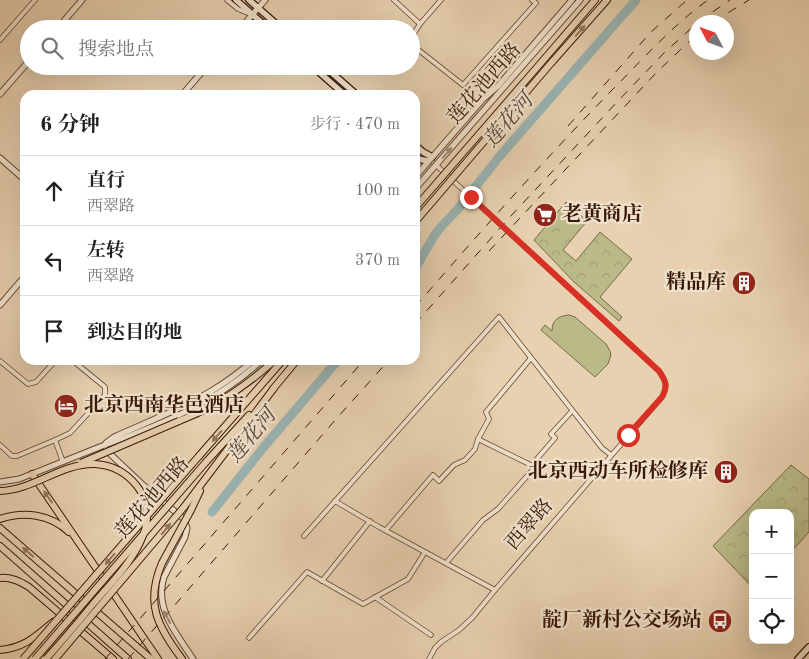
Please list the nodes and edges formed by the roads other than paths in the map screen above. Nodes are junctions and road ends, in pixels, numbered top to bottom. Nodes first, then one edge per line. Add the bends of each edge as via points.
1 (35, 0) edge
2 (82, 0) edge
3 (227, 0) edge
4 (236, 0) edge
5 (249, 0) edge
6 (254, 0) edge
7 (265, 0) edge
8 (394, 0) edge
9 (441, 0) edge
10 (532, 0) edge
11 (572, 0) edge
12 (580, 0) edge
13 (595, 0) edge
14 (607, 0) edge
15 (258, 8) junction
16 (252, 15) junction
17 (65, 20) edge
18 (248, 20) edge
19 (258, 20) edge
20 (272, 20) edge
21 (416, 20) edge
22 (420, 24) edge
23 (0, 40) edge
24 (420, 51) edge
25 (20, 71) edge
26 (199, 75) edge
27 (322, 75) edge
28 (334, 75) edge
29 (186, 90) edge
30 (338, 90) edge
31 (351, 90) edge
32 (0, 94) edge
33 (420, 149) edge
34 (0, 158) edge
35 (420, 159) edge
36 (430, 159) junction
37 (436, 165) junction
38 (420, 171) edge
39 (20, 176) edge
40 (420, 183) edge
41 (420, 202) edge
42 (420, 216) edge
43 (20, 282) edge
44 (0, 305) edge
45 (531, 358) junction
46 (0, 361) edge
47 (51, 365) edge
48 (78, 365) edge
49 (248, 365) edge
50 (256, 365) edge
51 (269, 365) edge
52 (279, 365) edge
53 (293, 365) edge
54 (274, 388) junction
55 (572, 411) junction
56 (478, 439) junction
57 (55, 440) junction
58 (0, 445) edge
59 (102, 446) junction
60 (610, 455) junction
61 (63, 462) junction
62 (72, 467) junction
63 (535, 467) junction
64 (32, 474) junction
65 (2, 482) edge
66 (0, 489) edge
67 (335, 501) junction
68 (187, 508) junction
69 (0, 519) edge
70 (370, 522) junction
71 (0, 528) edge
72 (386, 530) junction
73 (304, 536) dead end
74 (77, 540) junction
75 (0, 546) edge
76 (424, 552) junction
77 (446, 563) junction
78 (0, 578) edge
79 (322, 581) junction
80 (495, 590) junction
81 (375, 597) junction
82 (61, 615) junction
83 (431, 635) dead end
84 (249, 638) dead end
85 (809, 647) edge
86 (0, 650) edge
87 (23, 659) edge
88 (35, 659) edge
89 (46, 659) edge
90 (54, 659) edge
91 (113, 659) edge
92 (128, 659) edge
93 (151, 659) edge
94 (158, 659) edge
95 (183, 659) edge
96 (193, 659) edge
97 (429, 659) edge
98 (798, 659) edge

1 - 23 street
2 - 17 street
3 - 16 street
4 - 16 main road
5 - 15 main road
6 - 15 street
7 - 15 street
8 - 21 street
9 - 22 street
10 - 24 street via 536,3 463,85
11 - 36 street, 莲花池西路
37 -> 12 street, 莲花池西路
13 - 41 highway, 莲花池西路, bridge
42 -> 14 highway, 莲花池西路, bridge
15 - 16 street
15 - 20 main road
16 - 18 street
16 - 19 main road
25 - 32 street
26 - 29 street
27 - 30 main road
28 - 31 main road
33 - 36 main road
34 - 39 street
35 - 36 main road
36 - 37 street
36 - 38 street, 莲花池西路
37 - 40 street, 莲花池西路
37 - 60 street, 西翠路 via 664,377 666,387 662,397
43 - 44 street
45 - 55 street
45 - 56 street via 486,412 489,419
45 - 67 street via 499,317
46 - 47 street via 28,384 36,382
48 - 57 street via 106,387 105,395 70,433
49 - 59 street via 212,391 114,437
50 - 59 street via 216,396
51 - 62 highway, bridge via 219,403
52 -> 82 highway, 莲花池西路, bridge
53 - 54 highway, 莲花池西路
54 - 68 highway
54 - 88 highway, 莲花池西路, bridge
55 - 60 street
55 - 63 street via 551,434 555,438 536,460
56 - 63 street
56 - 72 street via 465,460 454,465 439,481 433,475
57 - 58 street via 17,456 12,456
57 - 61 street
59 - 61 street
96 -> 59 street via 165,613 161,598 164,578 187,532 186,523
60 - 80 street, 西翠路
61 - 64 street
62 - 66 highway, bridge via 18,488
62 - 89 highway, bridge via 85,464 106,466 126,475 143,498 145,529 135,553
63 - 77 street
64 - 65 street
74 -> 64 highway
65 - 66 street
67 - 70 street
67 - 73 street
90 -> 68 highway, bridge
68 - 95 highway, bridge via 154,588 160,625
69 - 74 highway via 22,514 46,518
70 - 72 street
70 - 79 street
93 -> 71 highway
72 - 76 street
74 - 94 highway
75 - 92 highway
76 - 77 street
76 - 81 street via 408,579
77 - 80 street
78 - 91 highway via 22,582
79 - 81 street via 363,604
79 - 84 street via 307,572
80 - 97 street, 西翠路 via 472,618 435,648
81 - 83 street
82 - 86 highway, bridge via 28,642
82 - 87 highway, 莲花池西路, bridge
85 - 98 main road

